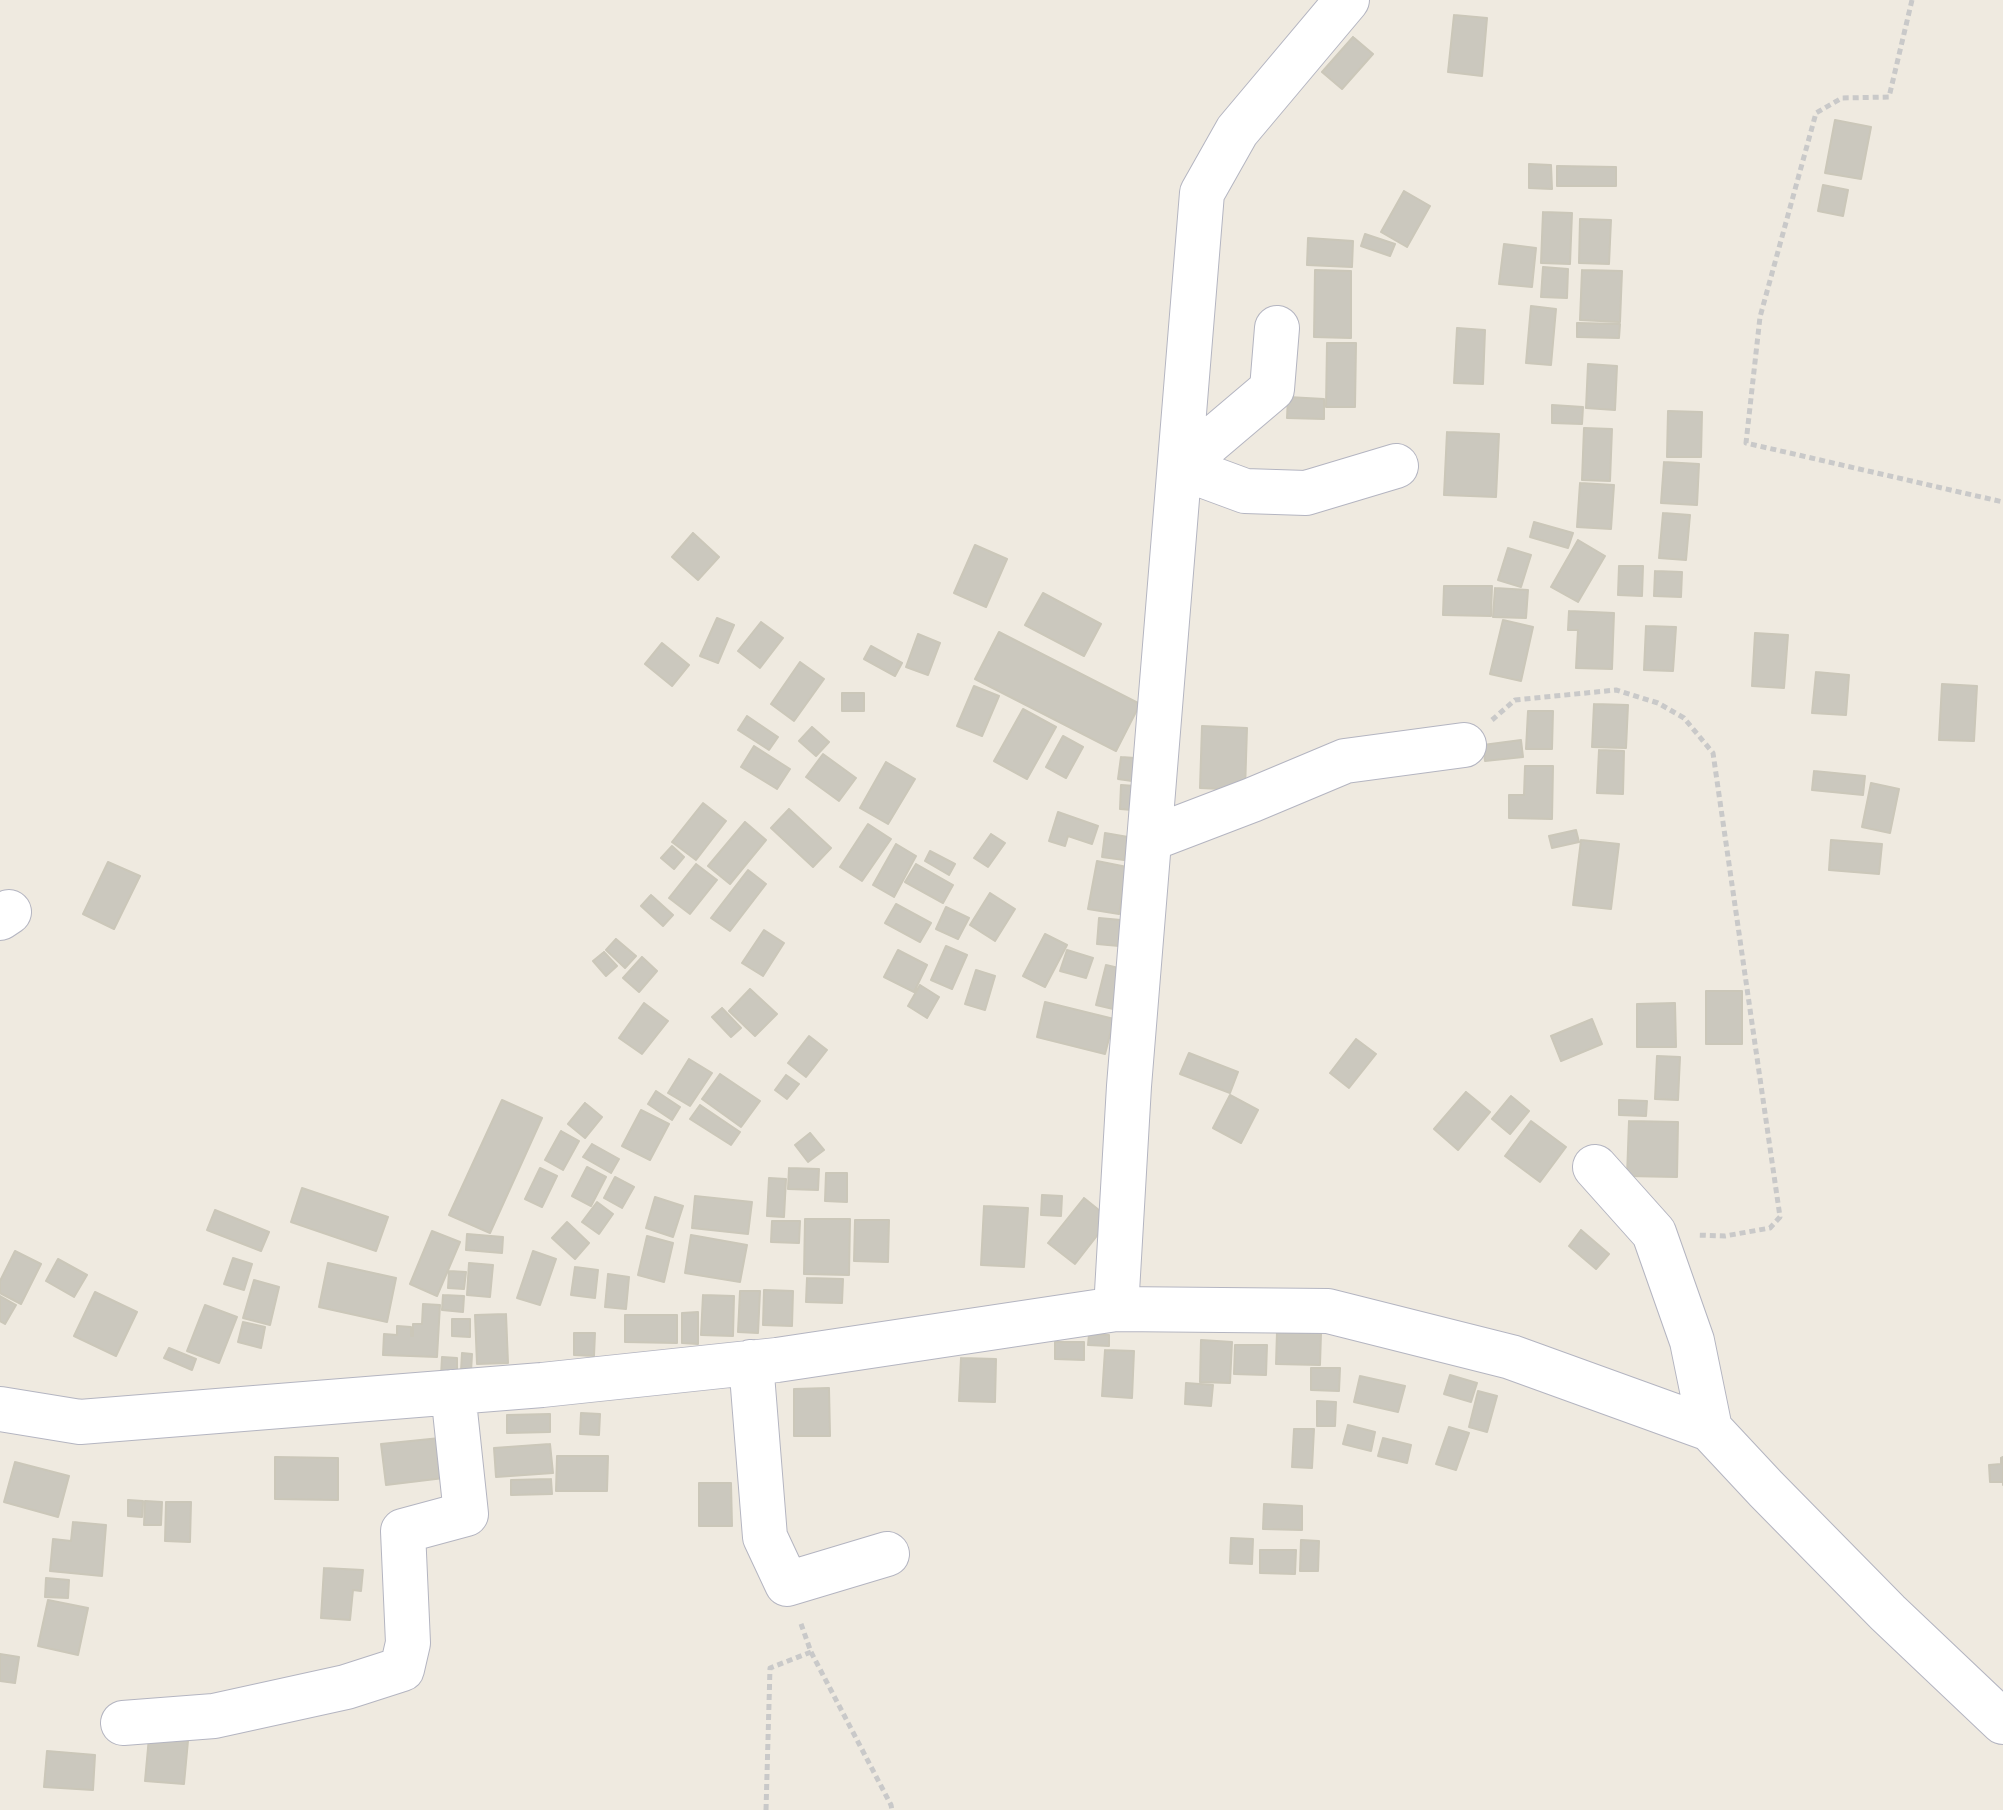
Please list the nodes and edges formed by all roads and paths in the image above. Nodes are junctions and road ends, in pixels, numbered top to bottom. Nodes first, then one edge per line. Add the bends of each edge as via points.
1 (1347, 0) edge
2 (1912, 0) edge
3 (1277, 328) dead end
4 (1396, 466) dead end
5 (1180, 467) junction
6 (2003, 502) edge
7 (1464, 745) joint
8 (1150, 839) junction
9 (1595, 1167) dead end
10 (1654, 1233) junction
11 (1116, 1309) junction
12 (751, 1362) junction
13 (453, 1392) junction
14 (0, 1409) edge
15 (1710, 1429) junction
16 (887, 1554) dead end
17 (787, 1584) junction
18 (811, 1652) junction
19 (2003, 1722) edge
20 (123, 1723) dead end
21 (766, 1810) edge
22 (892, 1810) edge

1 - 5 street via 1237,131 1202,193
2 - 6 path via 1889,97 1842,98 1816,113 1760,317 1746,443
3 - 5 street via 1272,389
4 - 5 street via 1306,493 1245,491
5 - 8 street
7 - 8 street via 1345,761
7 - 10 path via 1515,700 1616,690 1684,718 1713,753 1780,1217 1770,1228 1725,1236
8 - 11 street
9 - 10 street
10 - 15 street via 1692,1341
11 - 12 street
11 - 15 street via 1328,1311 1511,1357
12 - 13 street
12 - 17 street via 765,1537
13 - 14 street via 80,1422
13 - 20 street via 466,1514 403,1531 408,1643 402,1669 214,1716
15 - 19 street via 1888,1613
16 - 17 street
17 - 18 path
18 - 21 path via 770,1668
18 - 22 path

